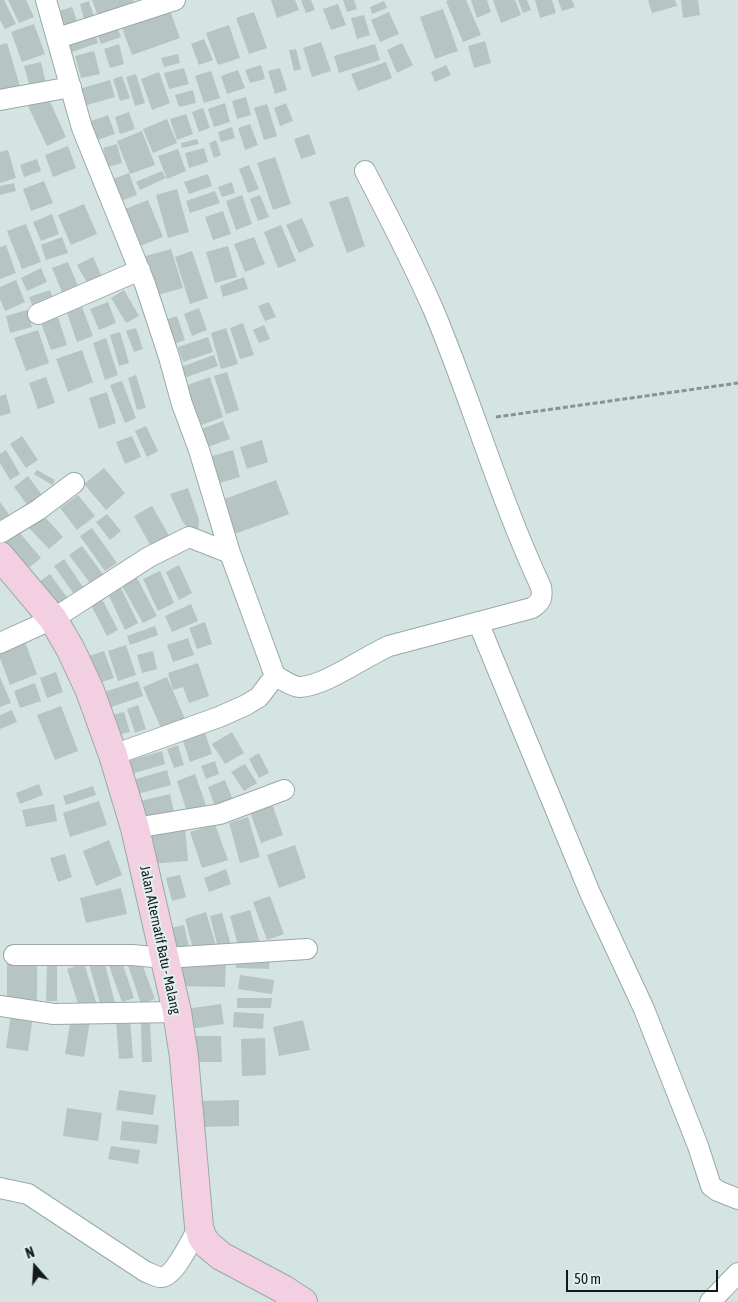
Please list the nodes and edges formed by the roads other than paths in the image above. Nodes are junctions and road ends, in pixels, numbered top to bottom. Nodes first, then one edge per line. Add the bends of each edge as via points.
1 (46, 0) edge
2 (176, 0) edge
3 (58, 38) junction
4 (71, 87) junction
5 (0, 100) edge
6 (365, 171) dead end
7 (140, 270) junction
8 (38, 314) dead end
9 (74, 483) dead end
10 (0, 533) edge
11 (230, 553) junction
12 (0, 556) edge
13 (53, 619) junction
14 (478, 622) junction
15 (0, 643) edge
16 (275, 676) junction
17 (113, 755) junction
18 (284, 790) dead end
19 (135, 828) junction
20 (307, 949) dead end
21 (14, 955) dead end
22 (165, 958) junction
23 (0, 1006) edge
24 (177, 1012) junction
25 (0, 1188) edge
26 (738, 1199) edge
27 (199, 1227) junction
28 (738, 1273) edge
29 (303, 1302) edge
30 (710, 1302) edge

1 - 3 street
2 - 3 street
3 - 4 street
4 - 5 street
4 - 7 street via 82,128
6 - 14 street via 434,311 508,509 541,586 540,602 532,608
7 - 8 street
7 - 11 street
9 - 10 street
11 - 13 street via 183,540 149,557
11 - 16 street
12 - 13 street, Jalan Alternatif Batu - Malang
13 - 15 street
13 - 17 street, Jalan Alternatif Batu - Malang via 90,691
14 - 16 street via 389,646 315,684 298,687
14 - 26 street via 590,893 644,1009 711,1186
16 - 17 street via 253,701 219,717
17 - 19 street, Jalan Alternatif Batu - Malang
18 - 19 street via 220,814
19 - 22 street, Jalan Alternatif Batu - Malang
20 - 22 street
21 - 22 street
22 - 24 street, Jalan Alternatif Batu - Malang
23 - 24 street via 54,1014
24 - 27 street, Jalan Alternatif Batu - Malang
25 - 27 street via 28,1194 146,1272 160,1277 168,1276 176,1267
27 - 29 street, Jalan Alternatif Batu - Malang via 208,1245 222,1256
28 - 30 street

